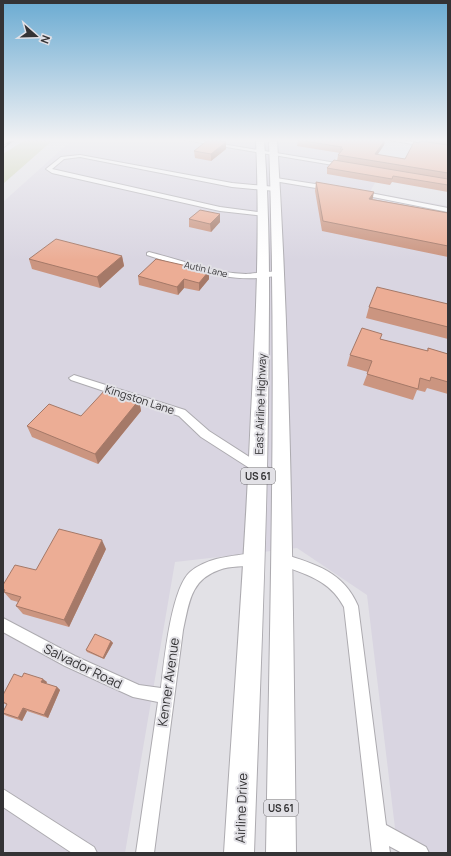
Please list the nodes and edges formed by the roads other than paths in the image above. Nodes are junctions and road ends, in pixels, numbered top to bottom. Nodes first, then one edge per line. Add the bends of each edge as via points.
1 (94, 180) edge
2 (206, 180) edge
3 (270, 180) edge
4 (272, 180) edge
5 (272, 186) junction
6 (335, 189) edge
7 (350, 192) edge
8 (448, 210) edge
9 (264, 214) junction
10 (149, 254) dead end
11 (271, 275) junction
12 (74, 378) dead end
13 (258, 468) junction
14 (283, 479) junction
15 (254, 559) junction
16 (283, 560) junction
17 (3, 625) edge
18 (166, 696) junction
19 (243, 763) joint
20 (3, 797) edge
21 (378, 830) junction
22 (88, 853) edge
23 (145, 853) edge
24 (239, 853) edge
25 (281, 853) edge
26 (380, 853) edge
27 (420, 853) edge

1 - 9 street via 220,209
2 - 5 street via 232,185
3 - 5 highway, East Airline Highway / US 61
4 - 5 highway, East Airline Highway / US 61
5 - 6 street
5 - 9 highway, East Airline Highway / US 61
5 - 11 highway, East Airline Highway / US 61
7 - 8 street
9 - 11 highway, East Airline Highway / US 61
10 - 11 street, Autin Lane via 220,274
11 - 13 highway, East Airline Highway / US 61
11 - 14 highway, East Airline Highway / US 61 via 281,316
12 - 13 street, Kingston Lane via 182,413 205,434
13 - 14 street, Kingston Lane
13 - 15 highway, East Airline Highway / US 61
14 - 16 highway, East Airline Highway / US 61
15 - 18 street, Kenner Avenue via 217,564 194,577 185,593 176,630
15 - 19 highway, East Airline Highway / US 61
16 - 21 street via 309,569 332,582 339,587 351,606
16 - 25 highway, East Airline Highway / US 61
17 - 18 street, Salvador Road via 70,661 138,692
18 - 23 street, Kenner Avenue
19 - 24 highway, Airline Drive / US 61
20 - 22 street
21 - 26 street
21 - 27 street

